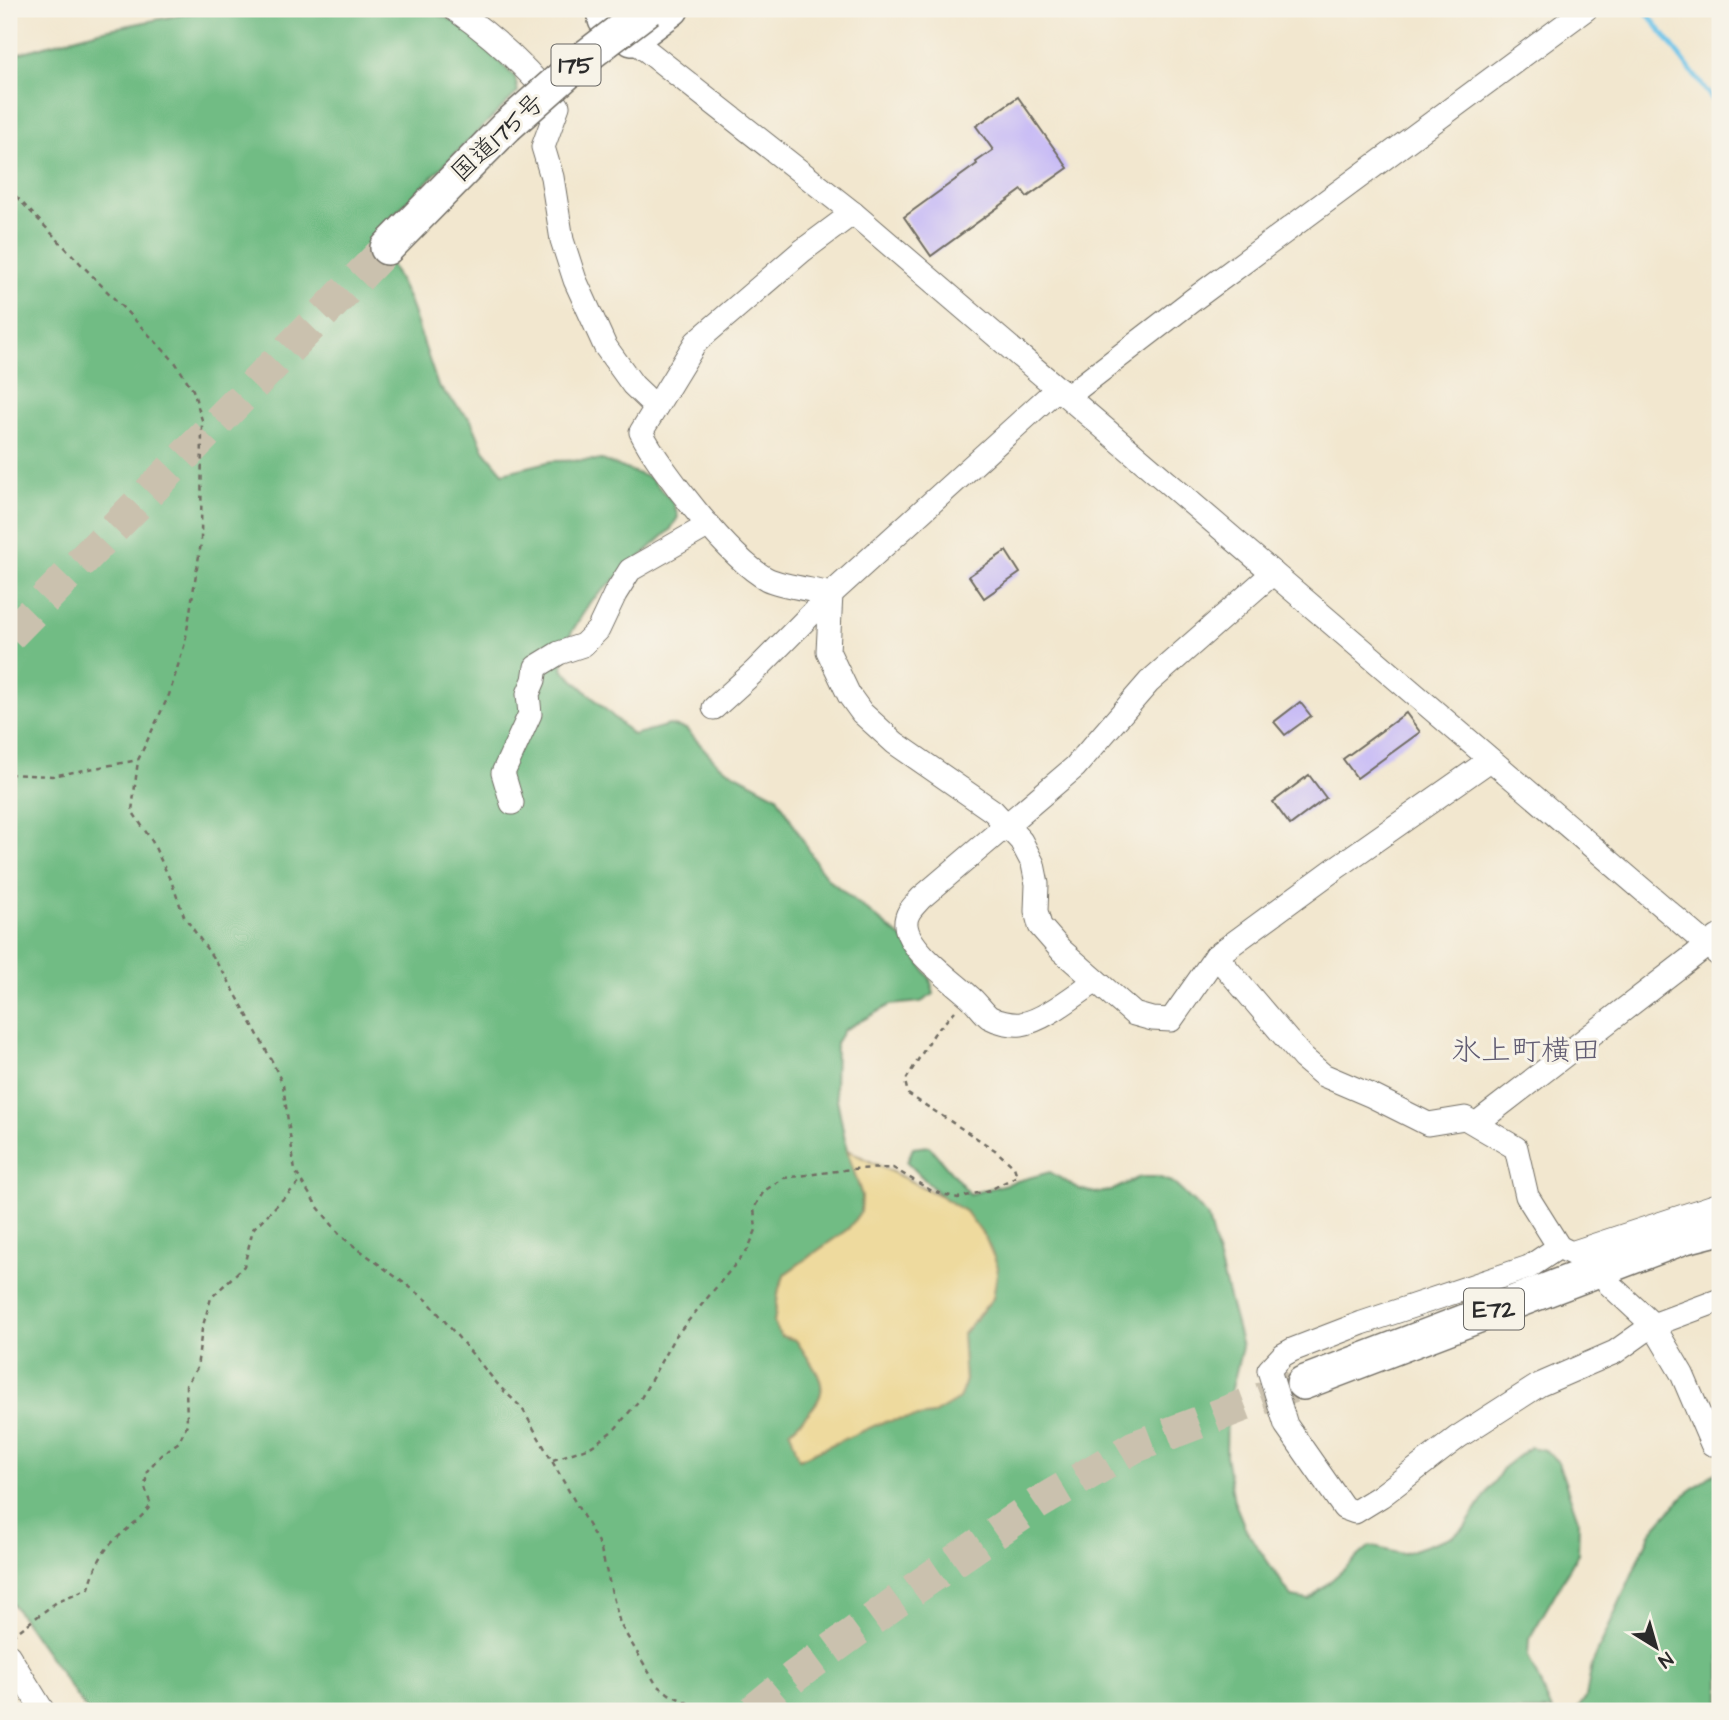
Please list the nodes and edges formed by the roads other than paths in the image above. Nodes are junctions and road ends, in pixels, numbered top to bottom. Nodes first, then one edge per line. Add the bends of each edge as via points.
1 (454, 9) edge
2 (648, 9) edge
3 (672, 9) edge
4 (1586, 9) edge
5 (632, 39) joint
6 (853, 213) junction
7 (387, 248) tunnel mouth
8 (1063, 392) junction
9 (656, 407) junction
10 (709, 525) junction
11 (1273, 573) junction
12 (831, 594) junction
13 (714, 708) dead end
14 (1490, 760) junction
15 (512, 803) dead end
16 (1007, 826) junction
17 (1716, 946) edge
18 (1216, 956) junction
19 (1096, 981) junction
20 (1477, 1123) junction
21 (1720, 1204) edge
22 (1720, 1228) edge
23 (1559, 1247) junction
24 (1609, 1284) dead end
25 (1720, 1300) edge
26 (1653, 1325) junction
27 (1303, 1383) tunnel mouth
28 (1712, 1444) dead end
29 (9, 1656) edge
30 (44, 1711) edge

1 - 9 street via 536,78 558,106 543,146 575,280 605,346 633,385
2 - 7 highway, 国道175号 / 175, bridge via 507,125
3 - 5 highway, 175
4 - 8 street
5 - 6 street
6 - 8 street
6 - 9 street via 696,342
8 - 11 street
8 - 12 street
9 - 10 street via 641,432 651,453
10 - 12 street via 768,580
10 - 15 street via 630,570 598,630 583,645 536,667 528,694 530,714 503,773
11 - 14 street
11 - 16 street via 1149,682 1074,767
12 - 13 street
12 - 16 street via 828,651 856,704 895,743 993,811
14 - 17 street
14 - 18 street
16 - 19 street via 1033,864 1040,926
16 - 19 street via 908,912 906,927 916,946 990,1017 1007,1024 1041,1016
17 - 20 street
18 - 19 street via 1171,1020 1134,1014
18 - 20 street via 1303,1058 1323,1075 1427,1124 1465,1118
20 - 23 street via 1516,1148 1527,1196
21 - 23 street via 1571,1253
22 - 27 highway, E72 via 1685,1237
23 - 26 street via 1529,1266 1292,1350 1269,1370 1286,1426 1344,1508 1355,1512 1364,1507 1504,1407 1539,1385 1615,1352
24 - 26 street
25 - 26 street
26 - 28 street via 1682,1374
29 - 30 street

